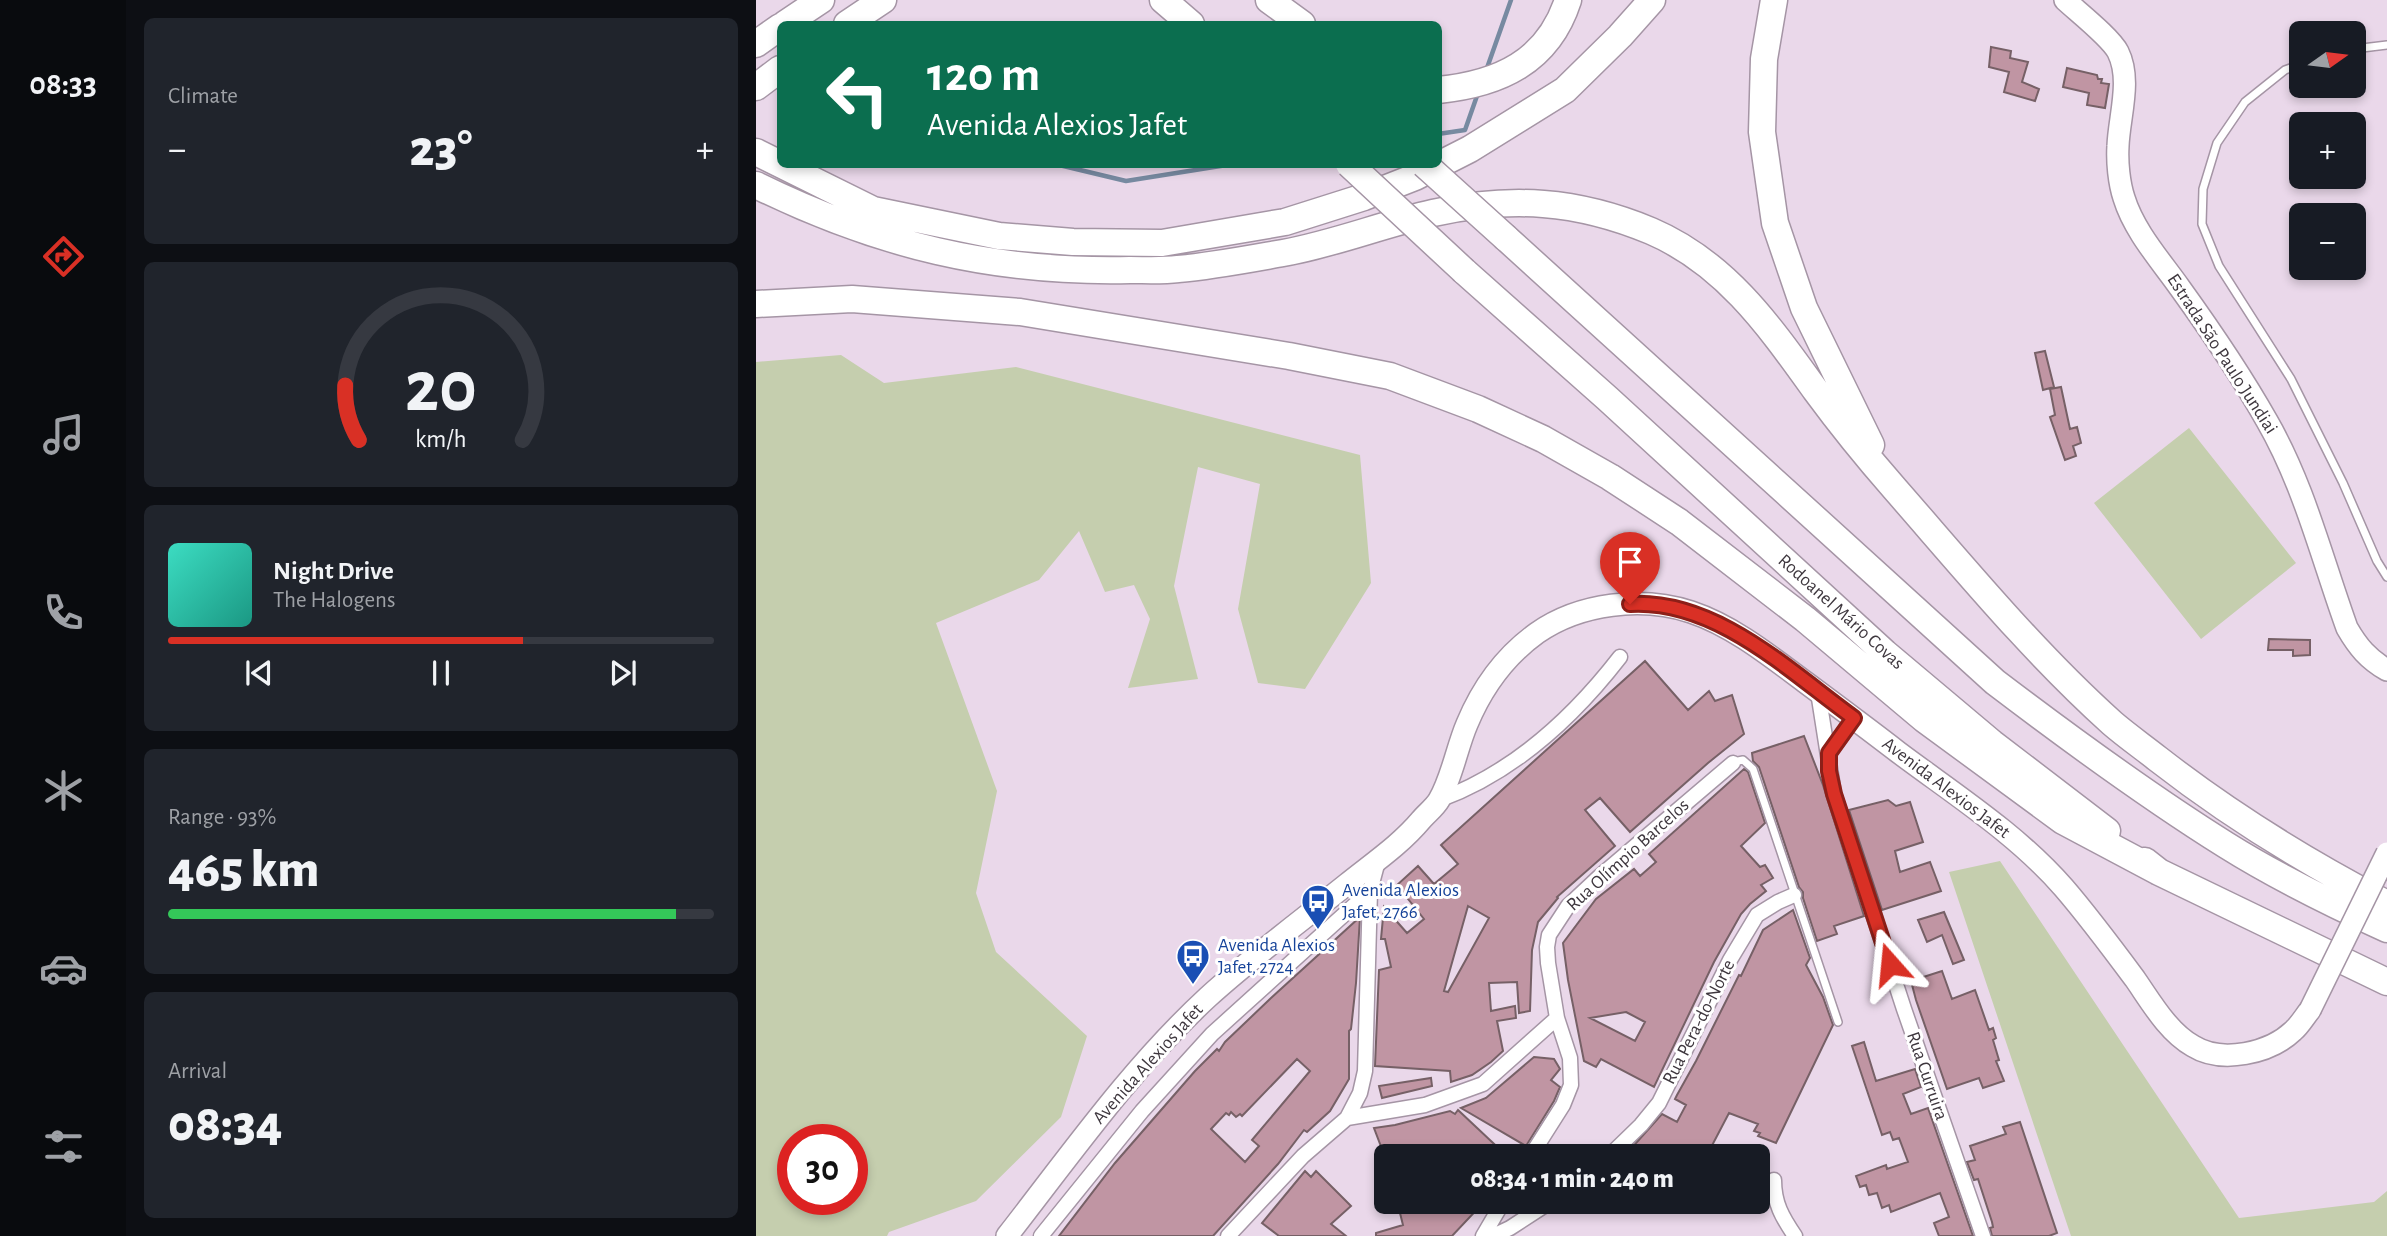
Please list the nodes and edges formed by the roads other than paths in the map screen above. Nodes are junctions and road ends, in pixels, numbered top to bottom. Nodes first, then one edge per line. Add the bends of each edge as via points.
1 (821, 0) edge
2 (883, 0) edge
3 (1163, 0) edge
4 (1248, 0) edge
5 (1269, 0) edge
6 (1568, 0) edge
7 (1652, 0) edge
8 (1774, 0) edge
9 (2065, 0) edge
10 (790, 21) edge
11 (852, 21) edge
12 (1188, 21) edge
13 (1271, 21) edge
14 (1299, 21) edge
15 (777, 30) edge
16 (756, 44) edge
17 (2387, 45) edge
18 (2366, 48) edge
19 (2289, 68) edge
20 (777, 71) edge
21 (756, 87) edge
22 (1442, 90) edge
23 (1442, 163) edge
24 (788, 168) edge
25 (1353, 168) edge
26 (1428, 168) edge
27 (1433, 168) edge
28 (756, 185) edge
29 (756, 304) edge
30 (1893, 487) junction
31 (2387, 577) edge
32 (1620, 657) dead end
33 (2387, 670) edge
34 (1818, 692) junction
35 (1854, 718) junction
36 (1829, 753) junction
37 (1732, 763) joint
38 (1439, 800) junction
39 (2387, 853) edge
40 (1378, 861) junction
41 (2159, 872) junction
42 (1370, 891) junction
43 (1794, 895) junction
44 (2387, 904) edge
45 (2387, 929) edge
46 (2387, 982) edge
47 (1557, 1018) junction
48 (1838, 1023) dead end
49 (1347, 1118) junction
50 (1538, 1144) edge
51 (1621, 1144) edge
52 (1774, 1180) dead end
53 (1496, 1214) edge
54 (1532, 1214) edge
55 (1007, 1236) edge
56 (1041, 1236) edge
57 (1228, 1236) edge
58 (1483, 1236) edge
59 (1493, 1236) edge
60 (1795, 1236) edge
61 (1983, 1236) edge

1 - 10 highway
2 - 11 highway
3 - 12 highway
4 - 13 highway
5 - 14 highway
6 - 22 highway via 1561,20 1541,49 1514,71 1470,87
7 - 23 highway via 1564,90
8 - 30 highway via 1764,59 1762,132 1775,223 1804,308
9 - 33 main road, Estrada São Paulo Jundiai via 2119,53 2124,76 2118,147 2124,198 2131,215 2272,429 2301,496 2347,628 2369,659
15 - 16 highway
17 - 18 lane
19 - 31 lane via 2245,102 2217,143 2203,189 2202,224 2219,266 2291,379
20 - 21 highway
24 - 27 highway via 873,210 999,236 1162,243 1285,222 1364,197
25 - 41 highway, Rodoanel Mário Covas, bridge via 1885,653
26 - 45 highway, bridge via 1995,682 2228,847
28 - 30 highway via 870,234 980,262 1073,271 1176,269 1290,252 1436,212 1503,203 1552,203 1610,216 1656,233 1714,269 1756,310
29 - 41 highway via 852,299 1020,312 1390,376 1478,409 1543,439 1679,522 1924,719 2063,821
30 - 44 highway via 2049,661 2115,726 2214,803
32 - 38 street, Avenida Alexios Jafet via 1598,686 1536,745 1478,783
34 - 35 main road, Avenida Alexios Jafet
34 - 36 street, Rua Curruira
34 - 38 main road, Avenida Alexios Jafet via 1730,630 1691,612 1649,603 1612,605 1573,615 1540,631 1493,676 1468,721
35 - 36 street
35 - 39 main road, Avenida Alexios Jafet, bridge via 2047,868 2178,1034 2196,1048 2217,1054 2249,1053 2294,1030 2310,1010
36 - 61 street, Rua Curruira via 1838,804
37 - 43 lane via 1743,760 1753,769
37 - 47 street, Rua Olímpio Barcelos via 1598,877 1561,916 1547,947
38 - 40 main road, Avenida Alexios Jafet
40 - 42 street
40 - 55 main road, Avenida Alexios Jafet via 1221,986 1168,1036
41 - 46 highway, Rodoanel Mário Covas
42 - 49 street via 1365,1071
42 - 56 street, Avenida Alexios Jafet via 1204,1043
43 - 48 lane
43 - 51 street, Rua Pera-do-Norte via 1757,915 1659,1103
47 - 49 street via 1483,1084 1425,1105
47 - 50 street, Rua Olímpio Barcelos via 1570,1058 1571,1085
49 - 57 street via 1303,1156
52 - 60 street via 1780,1214
53 - 58 street
54 - 59 street

